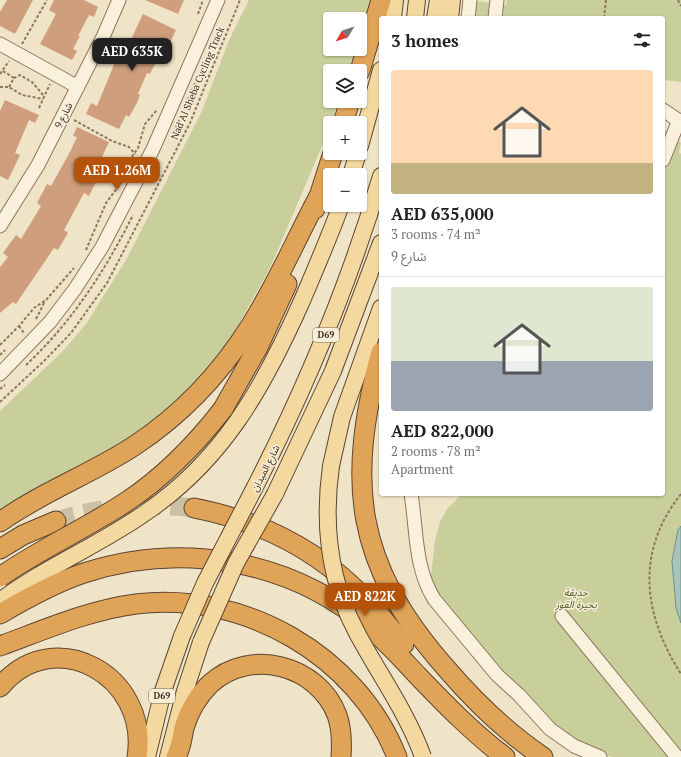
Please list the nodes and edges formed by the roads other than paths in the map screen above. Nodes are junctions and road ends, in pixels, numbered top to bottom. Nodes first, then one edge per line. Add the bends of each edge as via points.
1 (119, 0) edge
2 (218, 0) edge
3 (381, 0) edge
4 (395, 0) edge
5 (417, 0) edge
6 (438, 0) edge
7 (452, 0) edge
8 (470, 0) edge
9 (497, 0) edge
10 (393, 16) edge
11 (414, 16) edge
12 (435, 16) edge
13 (450, 16) edge
14 (468, 16) edge
15 (495, 16) edge
16 (0, 44) edge
17 (362, 64) edge
18 (379, 77) edge
19 (78, 87) junction
20 (665, 111) edge
21 (367, 121) edge
22 (680, 121) edge
23 (665, 155) edge
24 (331, 160) edge
25 (379, 182) edge
26 (319, 196) junction
27 (338, 212) edge
28 (0, 226) edge
29 (379, 249) edge
30 (379, 314) edge
31 (379, 360) edge
32 (0, 374) edge
33 (411, 496) edge
34 (194, 508) tunnel mouth
35 (56, 521) tunnel mouth
36 (0, 522) edge
37 (0, 549) edge
38 (0, 577) edge
39 (0, 601) edge
40 (0, 614) edge
41 (562, 616) dead end
42 (0, 646) edge
43 (0, 687) edge
44 (480, 737) junction
45 (137, 757) edge
46 (147, 757) edge
47 (168, 757) edge
48 (176, 757) edge
49 (341, 757) edge
50 (396, 757) edge
51 (423, 757) edge
52 (505, 757) edge
53 (543, 757) edge
54 (600, 757) edge
55 (677, 757) edge

1 - 19 street, شارع 9
2 - 32 street via 153,149 102,247 50,322
3 - 17 highway
4 - 10 main road
5 - 11 main road
6 - 12 main road
7 - 13 main road
8 - 14 street
9 - 15 street
16 - 19 street
18 - 21 main road
19 - 28 street, شارع 9 via 38,165
20 - 22 street
22 - 23 street
24 - 26 highway
25 - 46 main road, شارع الميدان / D69, bridge via 351,271 326,337 297,402 208,576 182,636 163,691
26 - 36 highway via 252,324 228,359 200,391 169,420 136,445 33,501
26 - 38 highway, bridge via 297,260 272,320 223,409 181,458 146,489
27 - 39 main road via 284,341 262,383 239,421 211,455 180,486 144,514
29 - 47 main road, شارع الميدان / D69, bridge via 333,371 275,494 236,563 201,642
30 - 51 main road, bridge via 342,417 331,466 327,505 328,544 341,598 356,631 403,712
31 - 53 highway via 368,407 362,461 365,516 378,564 403,614 436,657 513,736
33 - 54 street via 420,564 426,585 434,599 497,675 550,729 574,746
34 - 44 highway via 231,516 279,535 341,576 374,609
35 - 37 highway via 23,535
40 - 44 highway via 61,582 84,573 122,564 181,558 222,560 262,569 301,583 337,603 370,627
41 - 55 street
42 - 50 highway via 104,610 137,604 172,603 208,607 244,616 277,629 309,648 339,672 364,700 385,731
43 - 45 highway via 19,671 48,660 68,660 97,668 113,680 131,704 139,732
44 - 52 highway
48 - 49 highway via 187,718 211,683 229,672 260,664 282,666 292,670 311,680 322,692 332,705 340,725

